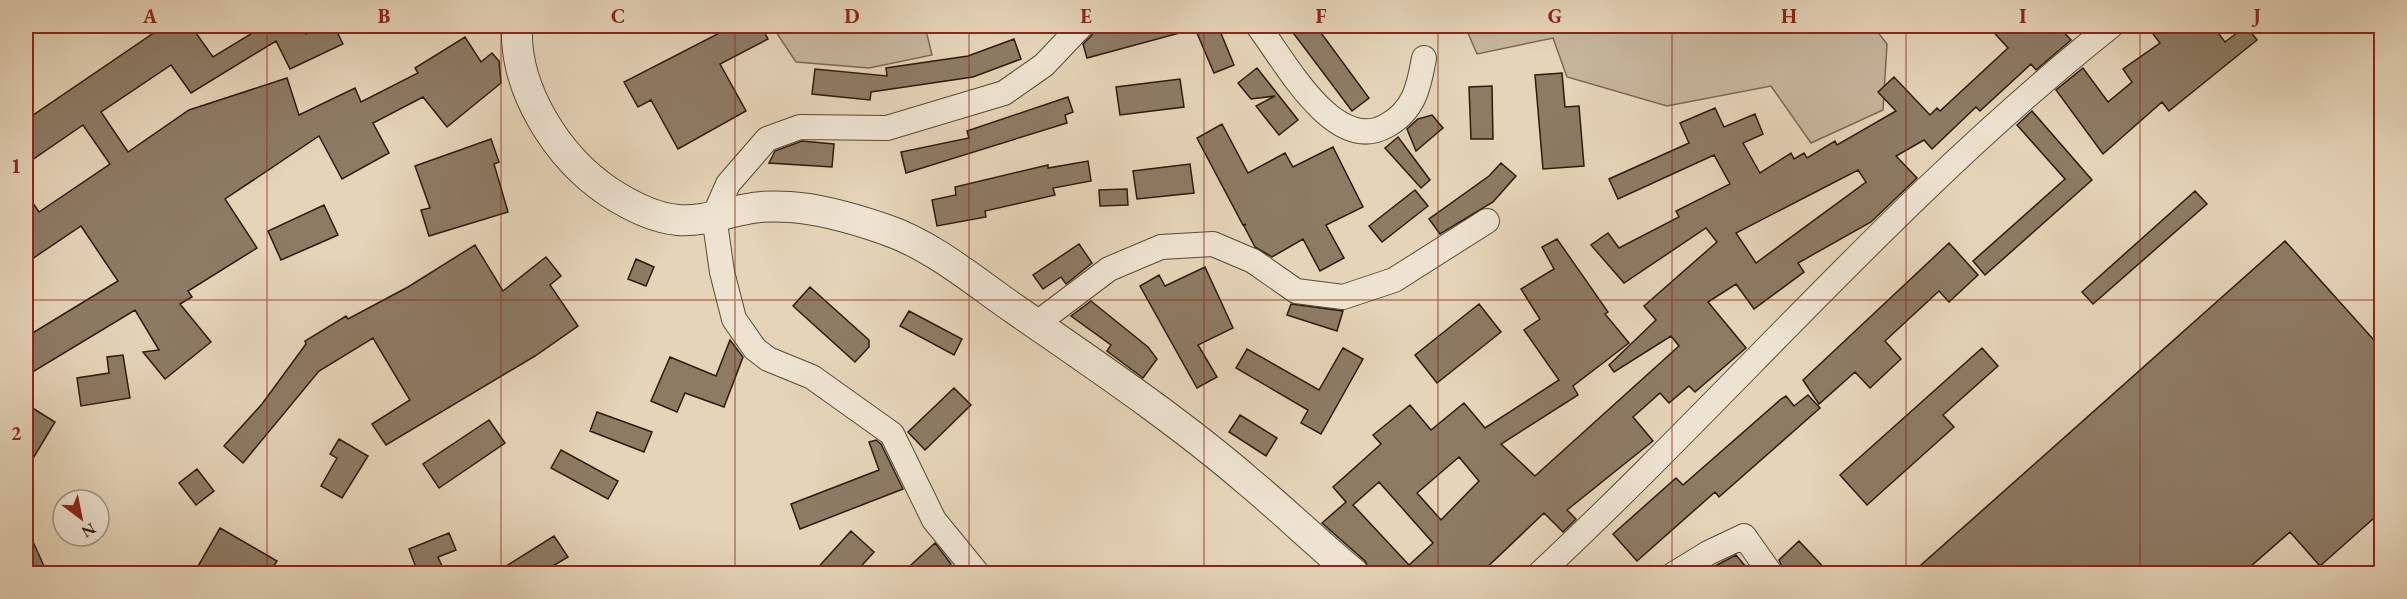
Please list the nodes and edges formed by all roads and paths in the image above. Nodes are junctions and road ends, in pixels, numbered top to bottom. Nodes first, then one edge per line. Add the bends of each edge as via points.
1 (516, 26) edge
2 (1081, 26) edge
3 (1258, 26) edge
4 (2111, 26) edge
5 (1424, 58) dead end
6 (714, 216) junction
7 (1487, 221) dead end
8 (1036, 324) junction
9 (978, 573) edge
10 (1354, 573) edge
11 (1539, 573) edge
12 (1674, 573) edge
13 (1772, 573) edge

1 - 6 street via 515,50 538,112 560,145 588,175 645,212 678,220
2 - 6 street via 1044,65 1004,93 887,129 800,127 767,140 728,184
3 - 5 street via 1320,110 1342,127 1358,133 1376,132 1408,110 1418,90
4 - 11 street via 2045,78 1938,176 1599,518
6 - 8 street via 751,208 791,207 886,229 927,248
6 - 9 street via 734,319 754,349 812,377 892,434 934,520
7 - 8 street via 1394,280 1343,297 1296,291 1253,261 1213,244 1161,247 1109,269
8 - 10 street via 1248,480
12 - 13 street via 1743,536

